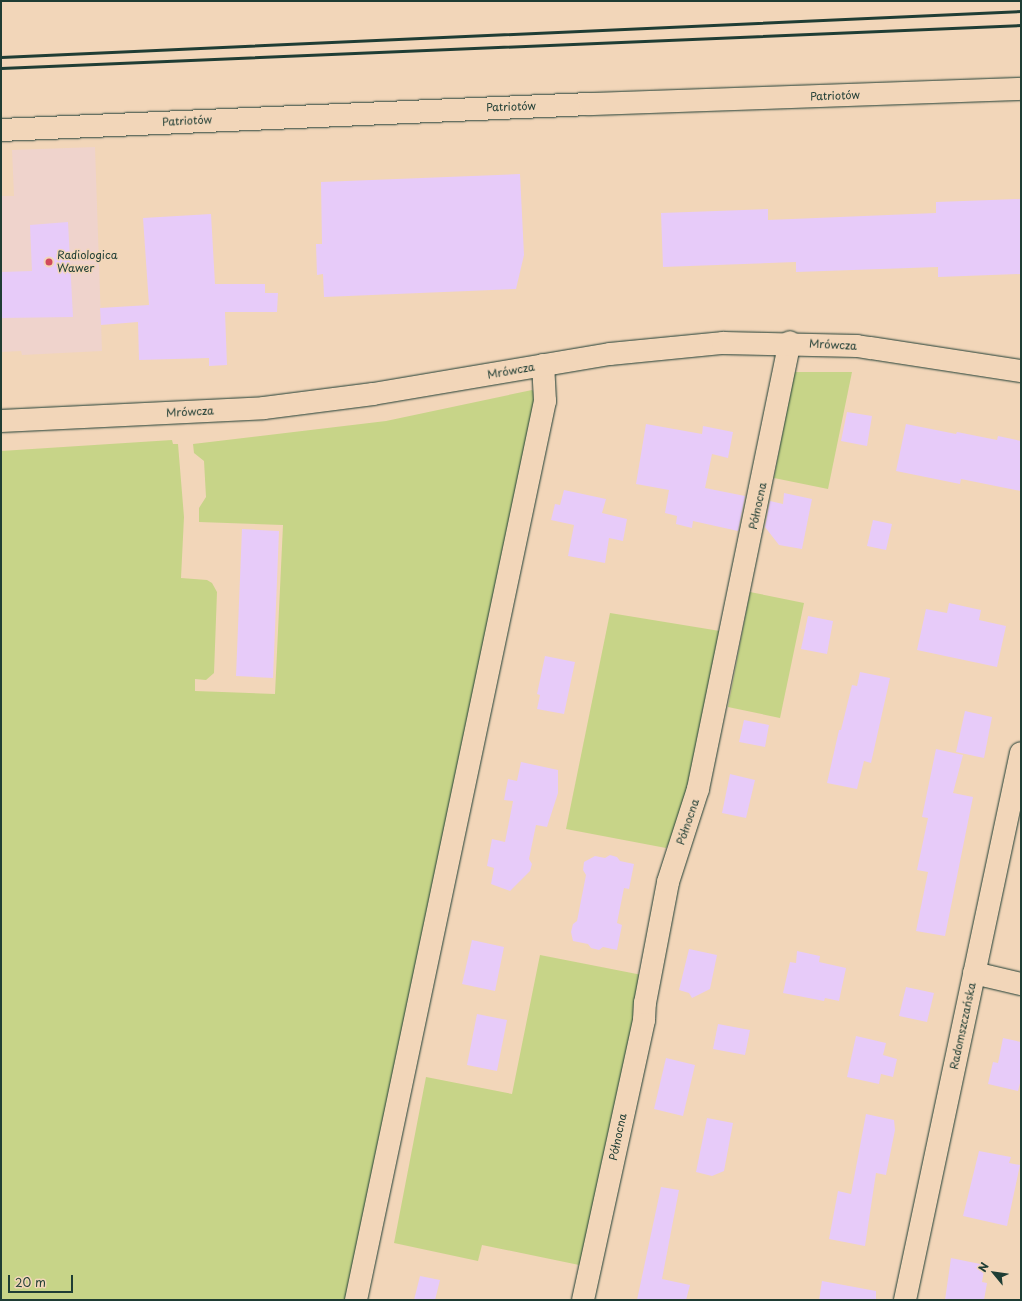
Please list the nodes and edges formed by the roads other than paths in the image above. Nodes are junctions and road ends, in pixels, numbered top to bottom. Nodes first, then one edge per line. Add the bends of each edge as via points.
1 (1021, 89) edge
2 (1, 130) edge
3 (790, 342) junction
4 (544, 365) junction
5 (1021, 370) edge
6 (1, 421) edge
7 (1021, 752) edge
8 (974, 974) junction
9 (1021, 984) edge
10 (356, 1300) edge
11 (583, 1300) edge
12 (905, 1300) edge

1 - 2 street, Patriotów via 582,104
3 - 4 street, Mrówcza via 667,347
3 - 5 street, Mrówcza via 897,350
3 - 11 street, Północna via 698,789 668,882 644,1020
4 - 6 street, Mrówcza via 373,394 264,408
4 - 10 street via 545,401
7 - 8 street, Radomszczańska
8 - 9 street
8 - 12 street, Radomszczańska

